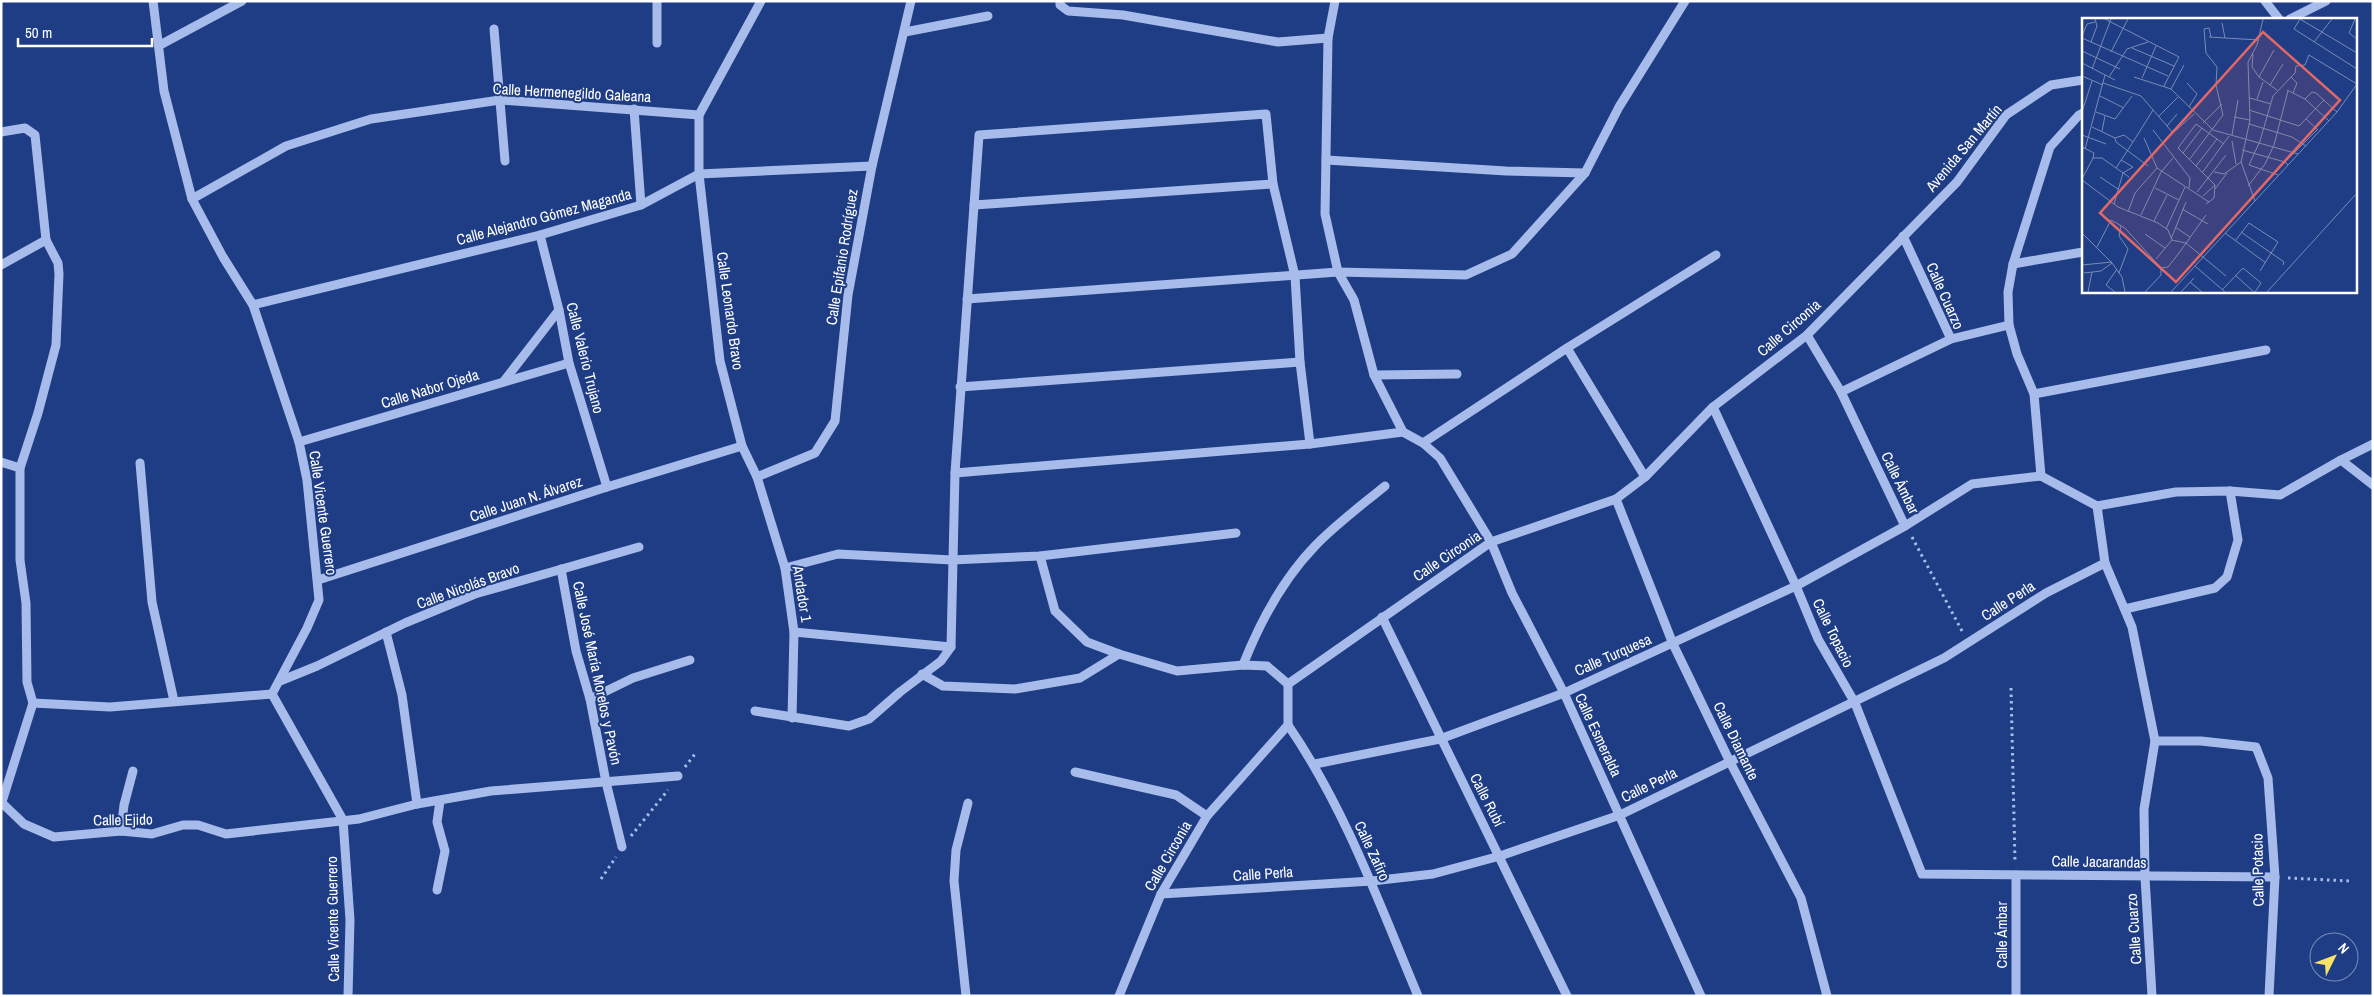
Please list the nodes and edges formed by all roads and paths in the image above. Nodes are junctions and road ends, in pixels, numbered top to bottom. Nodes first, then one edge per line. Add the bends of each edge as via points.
1 (153, 1) edge
2 (242, 1) edge
3 (656, 1) edge
4 (761, 1) edge
5 (911, 1) edge
6 (1060, 1) edge
7 (1335, 1) edge
8 (1685, 1) edge
9 (2265, 1) edge
10 (2326, 1) edge
11 (988, 16) dead end
12 (2278, 18) edge
13 (2292, 18) edge
14 (494, 29) dead end
15 (905, 32) junction
16 (1328, 38) junction
17 (657, 44) dead end
18 (160, 45) junction
19 (2082, 80) edge
20 (500, 100) junction
21 (634, 109) junction
22 (2082, 114) edge
23 (699, 115) junction
24 (1, 132) edge
25 (1326, 160) junction
26 (505, 161) dead end
27 (872, 166) junction
28 (1585, 173) junction
29 (699, 174) junction
30 (1273, 184) junction
31 (192, 199) junction
32 (641, 205) junction
33 (974, 205) junction
34 (540, 235) junction
35 (1902, 236) junction
36 (46, 240) junction
37 (2082, 252) edge
38 (1716, 255) dead end
39 (2013, 264) junction
40 (1, 265) edge
41 (1338, 272) junction
42 (1295, 276) junction
43 (967, 299) junction
44 (253, 305) junction
45 (559, 310) junction
46 (2009, 325) junction
47 (1807, 335) junction
48 (1951, 339) junction
49 (1567, 348) junction
50 (2266, 350) dead end
51 (1300, 362) junction
52 (569, 363) junction
53 (1456, 374) dead end
54 (1374, 376) junction
55 (504, 381) junction
56 (960, 387) junction
57 (1841, 392) junction
58 (2034, 394) junction
59 (1712, 408) junction
60 (1403, 432) junction
61 (299, 442) junction
62 (1423, 443) junction
63 (1310, 444) junction
64 (2373, 444) edge
65 (742, 446) junction
66 (2341, 460) junction
67 (1, 462) edge
68 (140, 463) dead end
69 (20, 468) junction
70 (955, 473) junction
71 (2041, 476) junction
72 (758, 477) junction
73 (1645, 478) junction
74 (2373, 485) edge
75 (1385, 486) dead end
76 (607, 487) junction
77 (2230, 492) junction
78 (1616, 499) junction
79 (2097, 506) junction
80 (1905, 526) junction
81 (1236, 533) dead end
82 (1491, 542) junction
83 (639, 547) dead end
84 (1040, 556) junction
85 (952, 560) junction
86 (2105, 563) junction
87 (785, 568) junction
88 (561, 569) junction
89 (318, 580) junction
90 (1796, 586) junction
91 (2125, 609) junction
92 (1382, 617) junction
93 (386, 632) junction
94 (794, 632) junction
95 (1969, 642) junction
96 (1673, 644) junction
97 (950, 647) junction
98 (1119, 654) junction
99 (690, 660) dead end
100 (1243, 664) junction
101 (922, 674) junction
102 (280, 681) junction
103 (1288, 684) junction
104 (2011, 688) dead end
105 (1564, 692) junction
106 (272, 694) junction
107 (590, 699) junction
108 (174, 701) junction
109 (33, 703) junction
110 (1855, 703) junction
111 (755, 711) dead end
112 (792, 718) junction
113 (1288, 724) junction
114 (1440, 739) junction
115 (2155, 741) junction
116 (1730, 762) junction
117 (1315, 764) junction
118 (133, 771) dead end
119 (1075, 772) dead end
120 (678, 776) dead end
121 (606, 782) junction
122 (440, 801) junction
123 (968, 803) dead end
124 (2, 804) edge
125 (417, 804) junction
126 (1620, 814) junction
127 (1207, 816) junction
128 (343, 820) junction
129 (121, 831) junction
130 (622, 848) dead end
131 (1500, 856) junction
132 (1922, 874) joint
133 (2016, 875) junction
134 (2145, 877) junction
135 (2275, 877) junction
136 (1372, 881) junction
137 (2350, 882) dead end
138 (437, 890) dead end
139 (1161, 894) junction
140 (348, 996) edge
141 (966, 996) edge
142 (1119, 996) edge
143 (1418, 996) edge
144 (1567, 996) edge
145 (1701, 996) edge
146 (1827, 996) edge
147 (2016, 996) edge
148 (2152, 996) edge
149 (2269, 996) edge

1 - 18 street, Calle Vicente Guerrero
2 - 18 street
3 - 17 street
4 - 23 street
5 - 15 street, Calle Epifanio Rodríguez
6 - 16 street via 1068,11 1123,15 1278,42
7 - 16 street
8 - 28 street via 1618,107
9 - 12 street
10 - 13 street
11 - 15 street
14 - 20 street
15 - 27 street, Calle Epifanio Rodríguez
16 - 25 street
18 - 31 street, Calle Vicente Guerrero via 164,90
19 - 35 street, Avenida San Martín via 2051,86 2006,115 1957,182
20 - 21 street, Calle Hermenegildo Galeana
20 - 26 street
20 - 31 street, Calle Hermenegildo Galeana via 371,119 286,146
21 - 23 street, Calle Hermenegildo Galeana
21 - 32 street
22 - 39 street via 2050,147
23 - 29 street, Calle Leonardo Bravo
24 - 36 street via 25,128 35,135
25 - 28 street
25 - 41 street via 1325,214
27 - 29 street, Calle Alejandro Gómez Maganda
27 - 72 street, Calle Epifanio Rodríguez via 848,295 835,421 815,453
28 - 41 street via 1512,254 1466,275
29 - 32 street, Calle Alejandro Gómez Maganda
29 - 65 street, Calle Leonardo Bravo via 720,361
30 - 33 street
30 - 33 street via 1266,114 979,135
30 - 42 street
31 - 44 street, Calle Vicente Guerrero
32 - 34 street, Calle Alejandro Gómez Maganda
33 - 43 street
34 - 44 street, Calle Alejandro Gómez Maganda
34 - 45 street, Calle Valerio Trujano
35 - 47 street, Calle Circonia
35 - 48 street, Calle Cuarzo
36 - 40 street
36 - 69 street via 58,263 56,345
37 - 39 street
38 - 49 street
39 - 46 street via 2008,292
41 - 42 street
41 - 54 street via 1354,300
42 - 43 street
42 - 51 street
43 - 56 street
44 - 61 street, Calle Vicente Guerrero
45 - 52 street, Calle Valerio Trujano
45 - 55 street
46 - 48 street
46 - 58 street
47 - 57 street, Calle Ámbar
47 - 59 street, Calle Circonia
48 - 57 street, Calle Cuarzo
49 - 62 street
49 - 73 street
50 - 58 street
51 - 56 street
51 - 63 street
52 - 55 street, Calle Nabor Ojeda
52 - 76 street, Calle Valerio Trujano
53 - 54 street
54 - 60 street
55 - 61 street, Calle Nabor Ojeda
56 - 70 street
57 - 80 street, Calle Ámbar
58 - 71 street
59 - 73 street, Calle Circonia
59 - 90 street, Calle Topacio
60 - 62 street, Calle Esmeralda
60 - 63 street
61 - 89 street, Calle Vicente Guerrero via 307,480
62 - 82 street, Calle Esmeralda via 1440,458
63 - 70 street
64 - 66 street
65 - 72 street, Calle Leonardo Bravo
65 - 76 street, Calle Juan N. Álvarez
66 - 74 street
66 - 77 street via 2280,495
67 - 69 street
68 - 108 street via 152,602
69 - 109 street via 20,560 26,603 27,682
70 - 85 street
71 - 79 street
71 - 80 street, Calle Turquesa via 1972,484
72 - 87 street, Andador 1
73 - 78 street, Calle Circonia
75 - 100 street via 1315,546 1284,583
76 - 89 street, Calle Juan N. Álvarez
77 - 79 street via 2176,492
77 - 91 street via 2238,540 2227,577 2215,588
78 - 82 street, Calle Circonia
78 - 96 street, Calle Diamante
79 - 86 street
80 - 90 street, Calle Turquesa
80 - 95 path, Calle Ámbar
81 - 84 street
82 - 92 street, Calle Circonia
82 - 105 street, Calle Esmeralda via 1512,593
83 - 88 street, Calle Nicolás Bravo
84 - 85 street
84 - 98 street via 1056,612 1087,642
85 - 87 street via 838,554
85 - 97 street
86 - 91 street
86 - 95 street, Calle Perla via 2046,593
87 - 94 street, Andador 1
88 - 93 street, Calle Nicolás Bravo via 475,594
88 - 107 street, Calle José María Morelos y Pavón via 576,651
89 - 102 street, Calle Vicente Guerrero via 319,600
90 - 96 street, Calle Turquesa
90 - 110 street, Calle Topacio via 1818,639
91 - 115 street via 2132,627
92 - 103 street, Calle Circonia
92 - 114 street, Calle Rubí
93 - 102 street, Calle Nicolás Bravo
93 - 125 street via 402,695
94 - 97 street
94 - 112 street, Andador 1
95 - 110 street, Calle Perla
96 - 105 street, Calle Turquesa
96 - 116 street, Calle Diamante
97 - 101 street via 941,661
98 - 100 street via 1177,671
98 - 101 street via 1080,678 1015,689 943,686
99 - 107 street via 633,678
100 - 103 street via 1268,666
101 - 112 street via 869,719 849,726
102 - 106 street, Calle Vicente Guerrero
103 - 113 street
104 - 133 path
105 - 114 street, Calle Turquesa
105 - 126 street, Calle Esmeralda
106 - 108 street
106 - 128 street, Calle Vicente Guerrero
107 - 121 street, Calle José María Morelos y Pavón
108 - 109 street via 110,707
109 - 124 street
110 - 116 street, Calle Perla
110 - 132 street, Calle Topacio
111 - 112 street
113 - 117 street, Calle Zafiro
113 - 127 street, Calle Circonia
114 - 117 street, Calle Turquesa
114 - 131 street, Calle Rubí
115 - 134 street, Calle Cuarzo via 2144,809
115 - 135 street, Calle Potacio via 2256,746 2268,778
116 - 126 street, Calle Perla
116 - 146 street, Calle Diamante via 1801,898
117 - 136 street, Calle Zafiro
118 - 129 street
119 - 127 street via 1176,795
120 - 121 street, Calle Ejido
121 - 122 street, Calle Ejido via 490,791
121 - 130 street, Calle José María Morelos y Pavón
122 - 125 street, Calle Ejido
122 - 138 street via 437,822 445,851
123 - 141 street via 956,850 954,881
124 - 129 street, Calle Ejido via 24,824 54,837
125 - 128 street, Calle Ejido via 380,815
126 - 131 street, Calle Perla
126 - 145 street, Calle Esmeralda
127 - 139 street, Calle Circonia
128 - 129 street, Calle Ejido via 226,834 198,825 183,825 152,834
128 - 140 street, Calle Vicente Guerrero via 350,920
131 - 136 street, Calle Perla via 1433,874
131 - 144 street, Calle Rubí
132 - 133 street, Calle Jacarandas
133 - 134 street, Calle Jacarandas
133 - 147 street, Calle Ámbar
134 - 135 street, Calle Jacarandas
134 - 148 street, Calle Cuarzo
135 - 137 path
135 - 149 street, Calle Potacio
136 - 139 street, Calle Perla
136 - 143 street, Calle Zafiro
139 - 142 street, Calle Circonia

